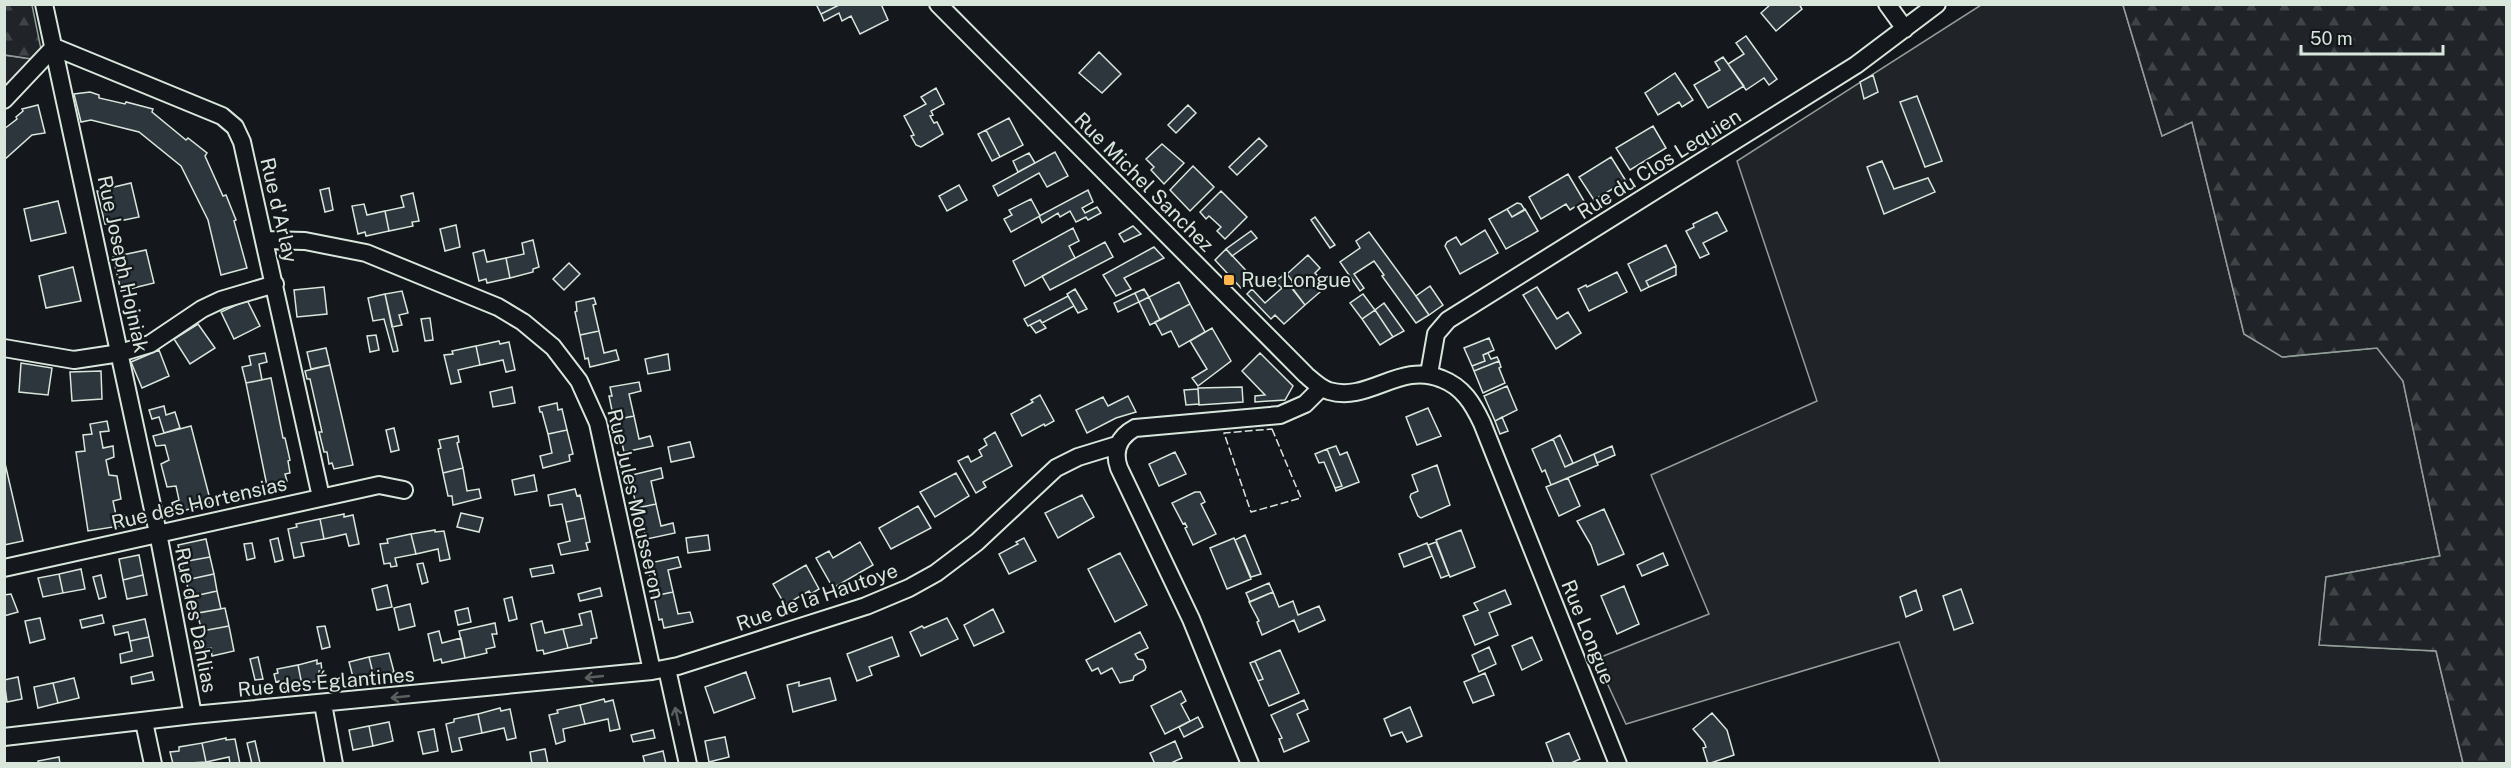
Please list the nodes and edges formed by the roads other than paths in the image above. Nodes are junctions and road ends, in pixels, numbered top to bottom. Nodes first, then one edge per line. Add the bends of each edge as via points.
1 (44, 4) edge
2 (938, 4) edge
3 (1887, 4) edge
4 (1937, 4) edge
5 (1905, 29) junction
6 (54, 47) junction
7 (4, 100) edge
8 (264, 240) junction
9 (275, 284) junction
10 (4, 348) edge
11 (120, 353) junction
12 (1429, 374) junction
13 (1321, 388) junction
14 (1117, 445) junction
15 (404, 490) dead end
16 (321, 498) junction
17 (158, 533) junction
18 (4, 568) edge
19 (659, 670) junction
20 (323, 704) junction
21 (193, 715) junction
22 (144, 722) junction
23 (4, 737) edge
24 (153, 764) edge
25 (334, 764) edge
26 (688, 764) edge
27 (1250, 764) edge
28 (1618, 764) edge

1 - 6 street, Rue Joseph Hojniak
2 - 13 street, Rue Michel Sanchez
3 - 5 street
4 - 5 street, Rue du Clos Lequien
5 - 12 street, Rue du Clos Lequien via 1857,65 1448,320 1436,334
6 - 7 street
6 - 8 street, Rue d'Arlay via 229,121 242,142
6 - 11 street, Rue Joseph Hojniak
8 - 9 street, Rue d'Arlay
8 - 19 street, Rue Jules Mousseron via 305,241 366,253 498,307 553,347 579,381 598,423
9 - 11 street via 221,300 150,344
9 - 16 street, Rue d'Arlay
10 - 11 street via 74,360
11 - 17 street, Rue Joseph Hojniak
12 - 13 street via 1410,374 1350,393
12 - 28 street, Rue Longue via 1457,387 1477,413
13 - 14 street via 1289,413 1143,426 1128,432
14 - 19 street, Rue de la Hautoye via 1056,468 977,542 936,573 902,592
14 - 27 street via 1119,468 1191,619
15 - 16 street, Rue des Hortensias via 379,485
16 - 17 street, Rue des Hortensias
17 - 18 street, Rue des Hortensias
17 - 21 street, Rue des Dahlias
19 -> 20 street, Rue des Églantines
26 -> 19 street, Rue Jules Mousseron
20 - 21 street, Rue des Églantines
20 - 25 street
21 - 22 street, Rue des Églantines
22 - 23 street, Rue des Églantines
22 - 24 street

